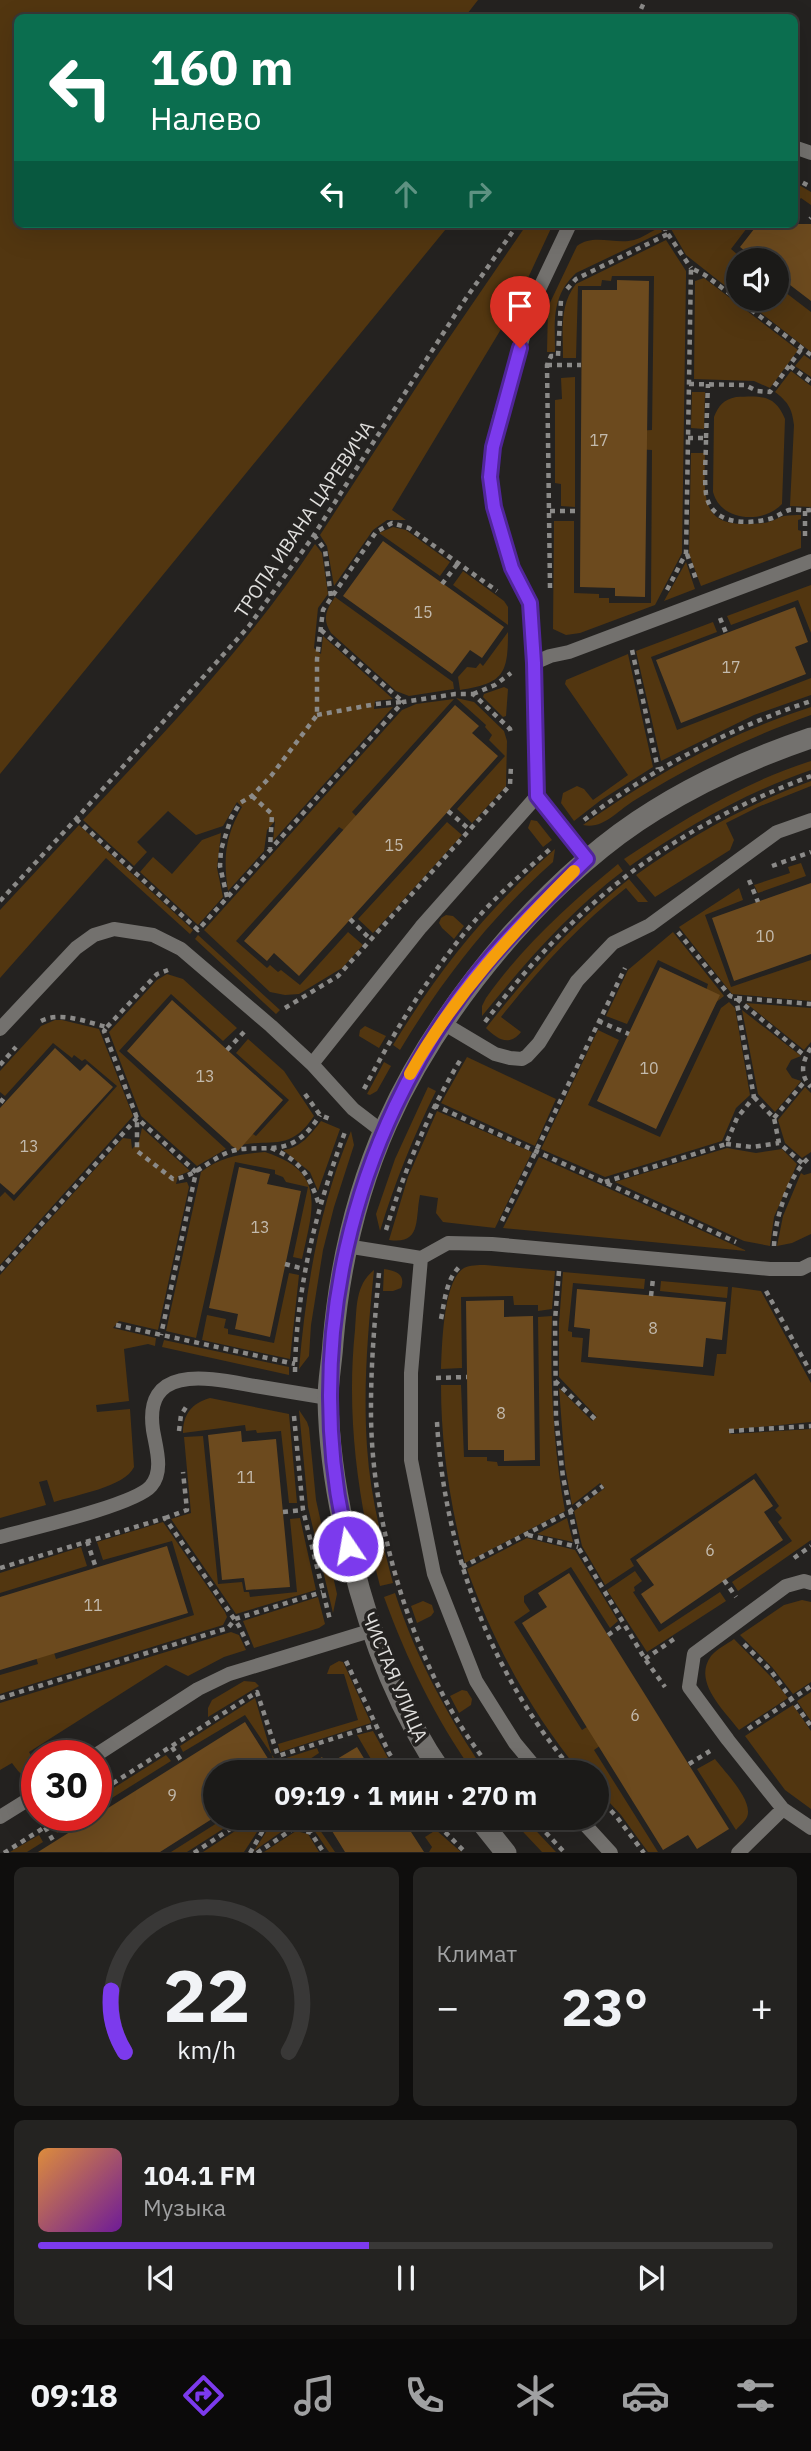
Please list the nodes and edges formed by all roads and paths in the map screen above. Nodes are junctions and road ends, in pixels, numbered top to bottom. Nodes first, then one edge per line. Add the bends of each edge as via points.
1 (515, 228) edge
2 (568, 228) edge
3 (667, 228) edge
4 (668, 234) junction
5 (691, 268) junction
6 (803, 348) junction
7 (811, 355) edge
8 (547, 365) junction
9 (581, 365) dead end
10 (790, 366) junction
11 (811, 382) edge
12 (689, 384) junction
13 (708, 384) junction
14 (688, 438) junction
15 (706, 438) junction
16 (580, 510) dead end
17 (808, 510) edge
18 (551, 511) junction
19 (314, 534) junction
20 (811, 540) edge
21 (811, 561) edge
22 (458, 563) junction
23 (442, 584) dead end
24 (331, 598) junction
25 (507, 598) dead end
26 (550, 601) dead end
27 (712, 618) dead end
28 (649, 622) junction
29 (321, 630) junction
30 (726, 633) dead end
31 (512, 660) dead end
32 (534, 663) junction
33 (512, 673) junction
34 (512, 684) dead end
35 (473, 694) junction
36 (811, 701) edge
37 (403, 702) junction
38 (317, 716) junction
39 (510, 718) dead end
40 (510, 729) junction
41 (511, 736) dead end
42 (811, 738) edge
43 (511, 760) dead end
44 (659, 769) junction
45 (252, 796) junction
46 (537, 796) junction
47 (448, 811) dead end
48 (76, 819) junction
49 (811, 820) edge
50 (470, 830) junction
51 (568, 833) junction
52 (271, 849) junction
53 (809, 853) edge
54 (587, 859) junction
55 (811, 862) edge
56 (764, 869) dead end
57 (756, 873) dead end
58 (227, 897) junction
59 (0, 901) edge
60 (758, 902) dead end
61 (351, 919) dead end
62 (673, 926) dead end
63 (371, 940) junction
64 (633, 960) dead end
65 (174, 971) dead end
66 (736, 998) junction
67 (811, 1004) edge
68 (286, 1008) dead end
69 (598, 1021) junction
70 (235, 1023) dead end
71 (443, 1023) junction
72 (35, 1026) dead end
73 (107, 1027) junction
74 (0, 1029) edge
75 (244, 1031) junction
76 (629, 1034) dead end
77 (253, 1039) dead end
78 (17, 1046) dead end
79 (811, 1048) edge
80 (227, 1050) dead end
81 (806, 1056) junction
82 (0, 1065) edge
83 (312, 1065) junction
84 (805, 1082) junction
85 (811, 1087) edge
86 (301, 1088) dead end
87 (754, 1097) junction
88 (434, 1105) dead end
89 (353, 1109) junction
90 (320, 1115) junction
91 (137, 1118) junction
92 (774, 1118) junction
93 (347, 1126) junction
94 (383, 1132) junction
95 (779, 1143) junction
96 (726, 1144) junction
97 (271, 1148) junction
98 (536, 1151) junction
99 (811, 1156) edge
100 (802, 1163) junction
101 (196, 1172) junction
102 (605, 1182) junction
103 (320, 1206) junction
104 (737, 1242) dead end
105 (492, 1244) junction
106 (346, 1246) junction
107 (781, 1250) dead end
108 (421, 1258) junction
109 (285, 1264) dead end
110 (811, 1264) edge
111 (559, 1267) dead end
112 (304, 1269) junction
113 (771, 1269) junction
114 (0, 1270) edge
115 (654, 1276) dead end
116 (651, 1296) dead end
117 (116, 1325) dead end
118 (439, 1331) dead end
119 (162, 1335) junction
120 (295, 1364) junction
121 (437, 1366) dead end
122 (811, 1373) edge
123 (467, 1377) dead end
124 (436, 1378) junction
125 (554, 1380) junction
126 (436, 1390) dead end
127 (294, 1392) junction
128 (196, 1398) dead end
129 (328, 1398) junction
130 (437, 1413) dead end
131 (595, 1419) dead end
132 (811, 1426) edge
133 (729, 1431) dead end
134 (180, 1442) dead end
135 (183, 1469) dead end
136 (603, 1486) dead end
137 (303, 1510) junction
138 (283, 1512) dead end
139 (569, 1512) junction
140 (165, 1518) junction
141 (527, 1535) junction
142 (0, 1537) edge
143 (87, 1541) junction
144 (578, 1547) junction
145 (462, 1567) junction
146 (0, 1568) edge
147 (96, 1568) dead end
148 (724, 1580) dead end
149 (811, 1583) edge
150 (322, 1592) junction
151 (736, 1597) dead end
152 (234, 1619) junction
153 (624, 1624) junction
154 (730, 1627) junction
155 (373, 1630) junction
156 (608, 1635) dead end
157 (338, 1639) junction
158 (811, 1686) edge
159 (667, 1689) dead end
160 (0, 1698) edge
161 (793, 1699) junction
162 (376, 1725) junction
163 (811, 1727) edge
164 (705, 1740) dead end
165 (728, 1740) junction
166 (112, 1745) edge
167 (172, 1746) junction
168 (278, 1756) junction
169 (279, 1760) edge
170 (395, 1760) edge
171 (433, 1760) edge
172 (529, 1760) edge
173 (565, 1760) edge
174 (181, 1762) dead end
175 (689, 1764) dead end
176 (112, 1784) edge
177 (21, 1804) edge
178 (609, 1809) edge
179 (783, 1809) junction
180 (0, 1817) edge
181 (811, 1828) edge
182 (229, 1830) edge
183 (263, 1830) edge
184 (291, 1830) edge
185 (303, 1830) edge
186 (443, 1830) edge
187 (488, 1830) edge
188 (543, 1830) edge
189 (590, 1830) edge
190 (39, 1831) edge
191 (47, 1831) edge
192 (54, 1842) dead end
193 (505, 1852) edge
194 (4, 1853) edge
195 (194, 1853) edge
196 (250, 1853) edge
197 (257, 1853) edge
198 (324, 1853) edge
199 (466, 1853) edge
200 (565, 1853) edge
201 (611, 1853) edge
202 (644, 1853) edge
203 (738, 1853) edge

1 - 19 path, ТРОПА ИВАНА ЦАРЕВИЧА
2 - 32 lane via 534,300 499,419 490,477 512,568 530,603
3 - 4 path
4 - 5 path
4 - 8 path via 576,279 567,288 561,301 558,356 551,356
5 - 6 path
5 - 12 path
6 - 7 path
6 - 10 path
8 - 9 path
8 - 18 path
10 - 11 path
10 - 13 path via 771,392 745,385
12 - 13 path
12 - 14 path
13 - 15 path
14 - 15 path
14 - 28 path via 686,553
15 - 17 path via 706,493 713,511 730,520 753,522 788,510
16 - 18 path
17 - 20 path via 805,542
18 - 26 path
19 - 24 path via 325,550
19 - 48 path, ТРОПА ИВАНА ЦАРЕВИЧА via 249,626
21 - 28 lane
22 - 23 path
22 - 24 path via 409,528 392,523 376,532
22 - 25 path
24 - 29 path via 323,610
27 - 30 path via 719,615
28 - 32 lane
28 - 44 path via 656,640 632,649
29 - 37 path
29 - 38 path
31 - 33 path
32 - 46 lane
33 - 34 path
33 - 35 path
35 - 37 path
35 - 40 path
36 - 44 path via 761,718
37 - 38 path
37 - 52 path
38 - 45 path
39 - 40 path
40 - 41 path
42 - 54 street, ЧИСТАЯ УЛИЦА via 734,769 655,810
43 - 50 path via 510,785
44 - 51 path
45 - 52 path via 272,814
45 - 58 path via 240,803 226,832 220,866
46 - 51 lane
46 - 83 lane via 421,927
47 - 50 path
48 - 58 path via 198,930
48 - 59 path, ТРОПА ИВАНА ЦАРЕВИЧА
49 - 71 lane via 777,832 650,925 613,943 577,981 539,1043 522,1059 495,1054
50 - 63 path
51 - 54 lane
51 - 89 path via 512,882 444,959 392,1037
52 - 58 path
53 - 55 path
53 - 56 path
54 - 71 street, ЧИСТАЯ УЛИЦА via 492,957
57 - 60 path via 746,878
61 - 63 path
62 - 66 path
63 - 68 path via 338,976
64 - 69 path via 623,969
65 - 73 path via 157,974
66 - 67 path
66 - 81 path
66 - 87 path
69 - 76 path
69 - 98 path
70 - 75 path
71 - 94 street, ЧИСТАЯ УЛИЦА via 408,1077
72 - 73 path via 47,1018 62,1017
73 - 91 path via 104,1031
74 - 83 lane via 76,948 94,935 133,930 181,949
75 - 77 path
75 - 80 path
78 - 82 path
79 - 81 path
81 - 84 path
83 - 89 lane
84 - 85 path
84 - 92 path
86 - 90 path
87 - 92 path
87 - 96 path via 737,1118
88 - 98 path
89 - 93 path
89 - 94 lane
90 - 93 path
90 - 97 path via 308,1133 292,1144
91 - 101 path
91 - 101 path via 136,1151 173,1179
91 - 114 path
92 - 95 path
93 - 103 path
94 - 106 street, ЧИСТАЯ УЛИЦА
95 - 96 path
95 - 100 path
96 - 102 path
97 - 101 path via 236,1150 215,1157
97 - 103 path via 307,1173
98 - 102 path
98 - 105 path
99 - 100 path
100 - 107 path via 775,1228 773,1250
101 - 119 path
102 - 104 path
103 - 112 path
105 - 108 lane via 448,1243
105 - 113 lane
105 - 118 path via 487,1261 459,1266 452,1276
106 - 108 lane
106 - 129 street, ЧИСТАЯ УЛИЦА
108 - 172 lane via 411,1373 411,1460 434,1574 476,1681
109 - 112 path
110 - 113 lane via 801,1269
111 - 125 path
112 - 120 path
113 - 122 path via 764,1287
115 - 116 path
117 - 119 path
119 - 120 path
120 - 127 path
121 - 124 path
123 - 124 path
124 - 126 path
125 - 131 path
125 - 139 path
127 - 129 lane
127 - 137 path
127 - 142 lane via 202,1377 175,1382 159,1394 152,1409 158,1472 149,1489 122,1502
128 - 134 path via 181,1415
129 - 155 street, ЧИСТАЯ УЛИЦА via 343,1526
130 - 145 path via 449,1518
132 - 133 path
135 - 140 path via 187,1510
136 - 139 path
137 - 138 path
137 - 150 path
139 - 141 path
139 - 144 path
140 - 143 path
140 - 152 path
141 - 144 path
141 - 145 path
143 - 146 path
143 - 147 path
144 - 153 path
145 - 173 path via 499,1659
148 - 151 path
149 - 154 lane via 786,1586
150 - 152 path
150 - 157 path
152 - 160 path via 228,1628
153 - 156 path
153 - 159 path
154 - 161 path
154 - 165 lane via 694,1654 689,1687
155 - 157 lane
155 - 171 street, ЧИСТАЯ УЛИЦА via 392,1680
157 - 162 path
157 - 166 lane via 229,1674
158 - 161 path
161 - 163 path
161 - 165 path
162 - 168 path
162 - 170 path
164 - 175 path via 712,1750
165 - 179 lane
167 - 168 path via 257,1692
167 - 174 path
167 - 176 path
168 - 169 path
177 - 180 lane
178 - 202 path
179 - 181 lane
179 - 203 lane
182 - 195 path
183 - 196 path
184 - 197 path
185 - 198 path via 311,1833
186 - 199 path
187 - 193 street
188 - 200 path
189 - 201 lane
190 - 194 path
191 - 192 path

